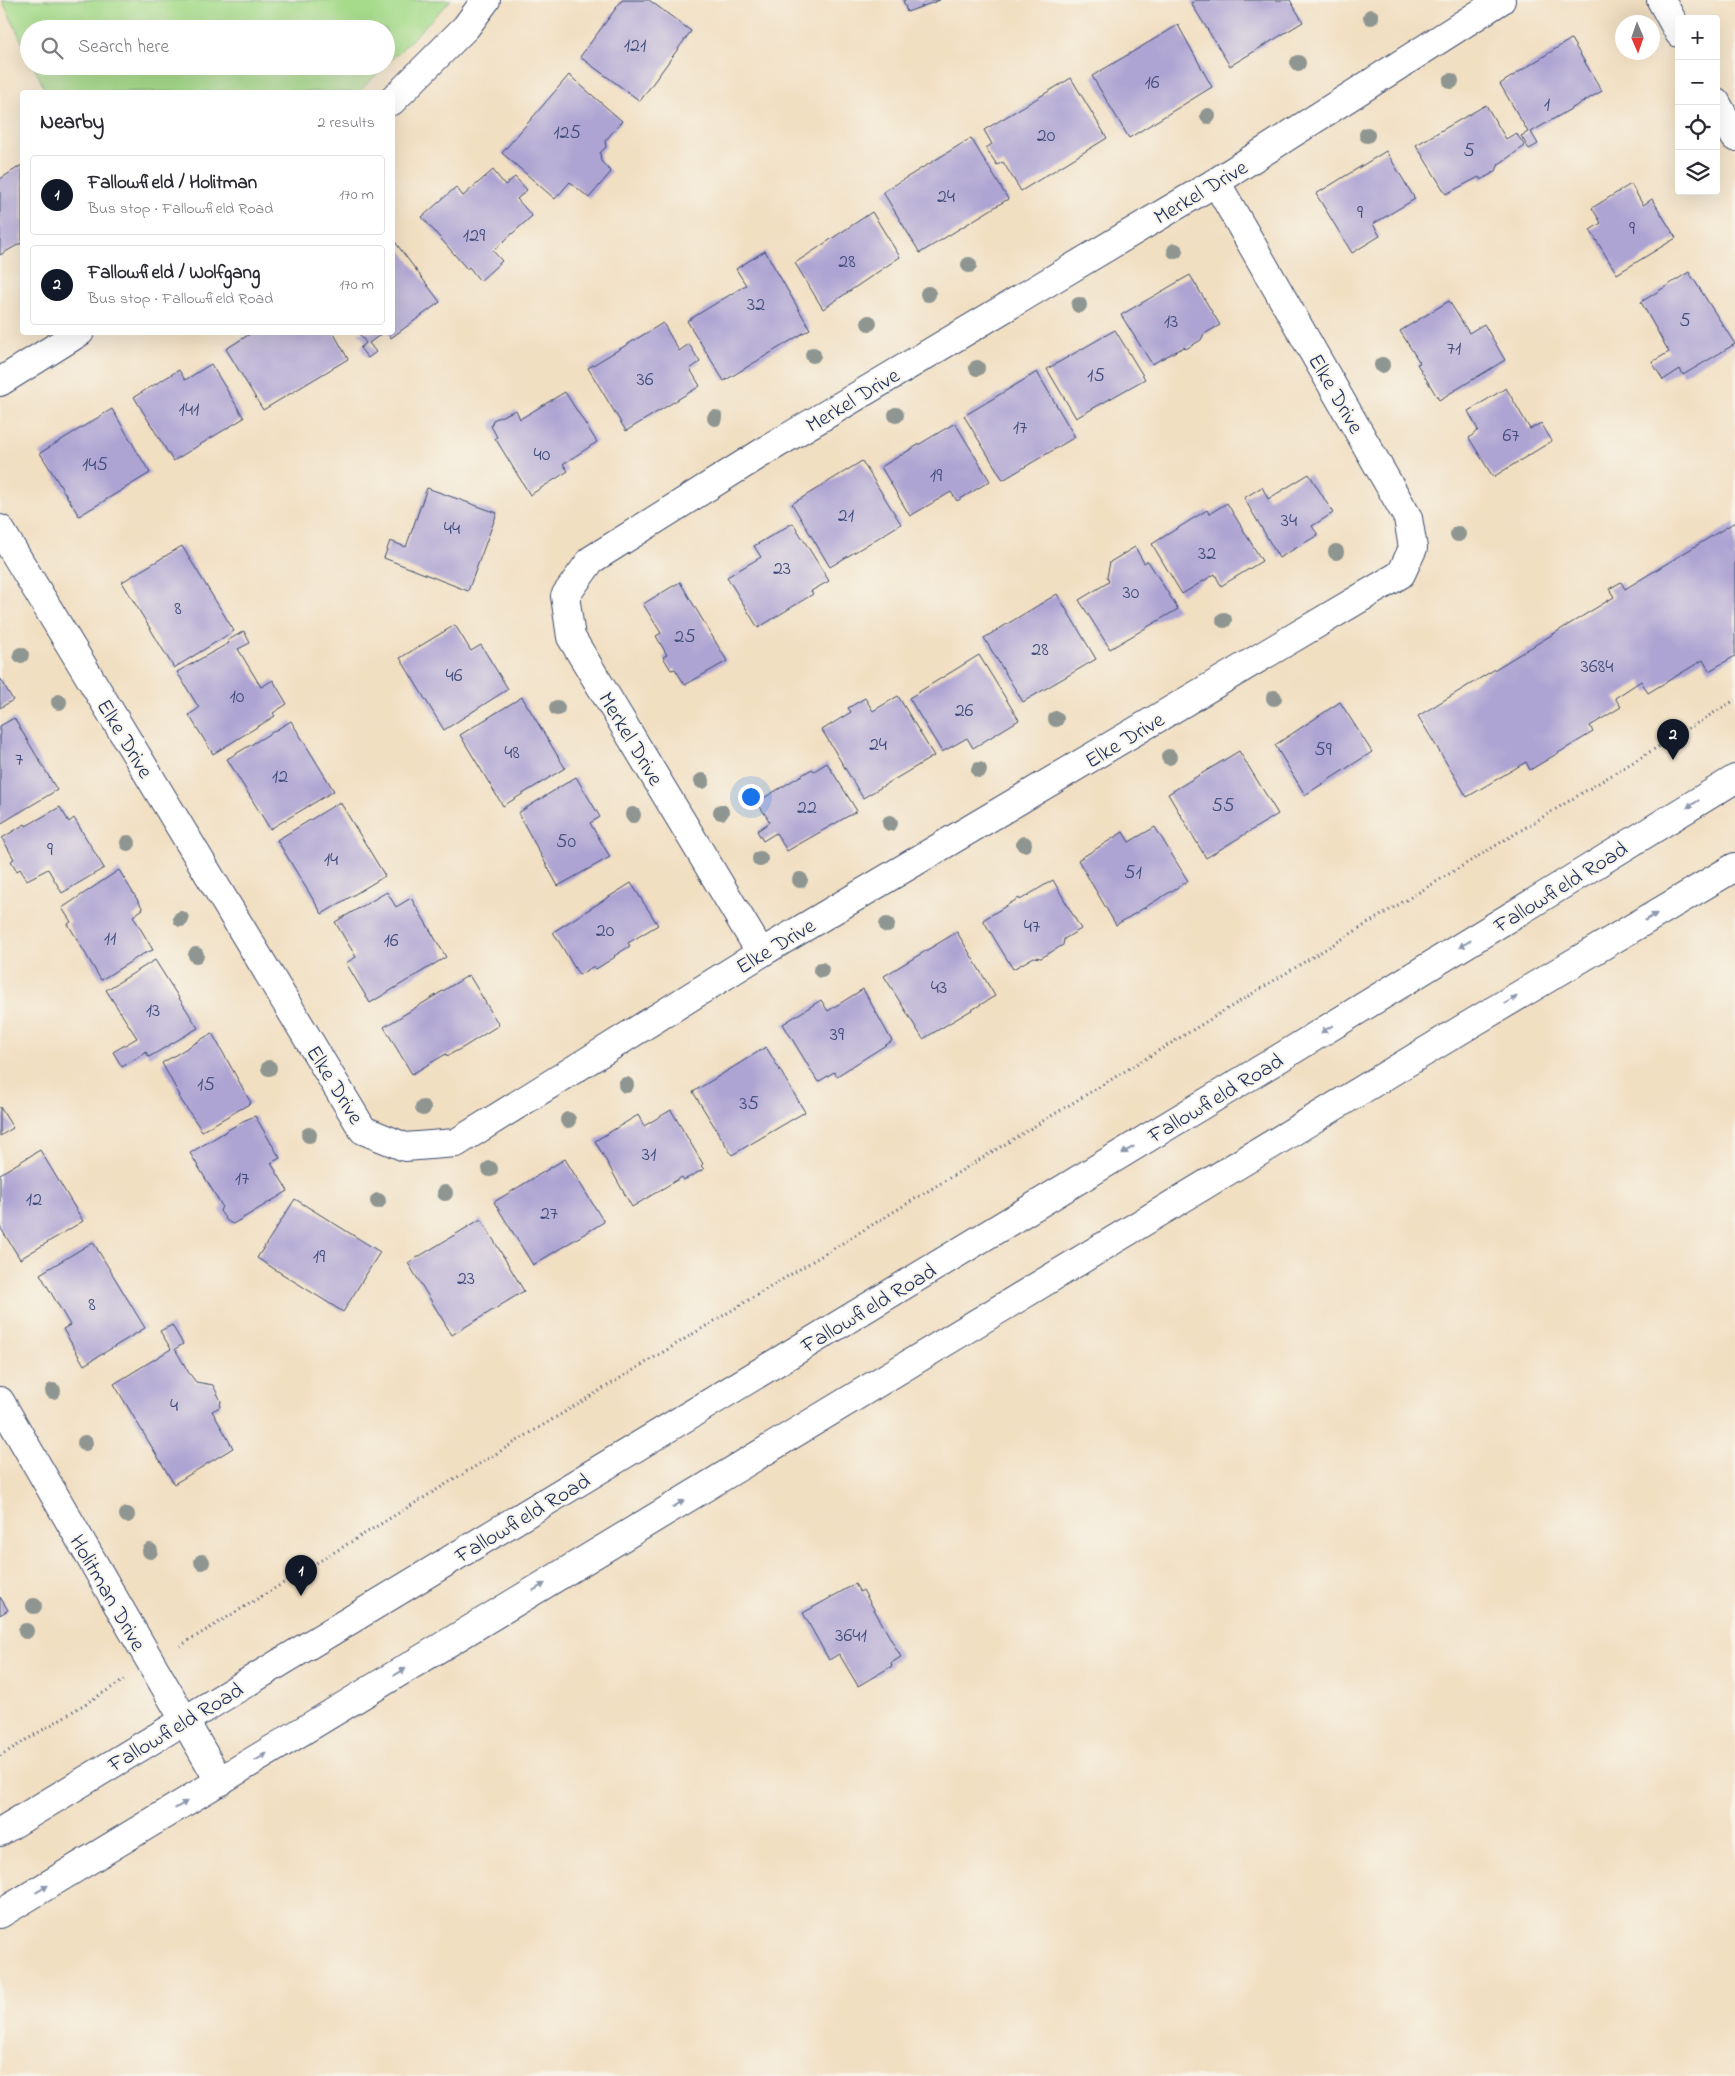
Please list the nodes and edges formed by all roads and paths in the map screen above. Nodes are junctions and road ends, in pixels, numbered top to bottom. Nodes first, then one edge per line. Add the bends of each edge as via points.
1 (486, 0) edge
2 (1501, 0) edge
3 (1661, 0) edge
4 (1675, 26) edge
5 (395, 99) edge
6 (1718, 105) edge
7 (1735, 137) edge
8 (1216, 182) junction
9 (75, 335) edge
10 (0, 382) edge
11 (0, 529) edge
12 (1735, 700) edge
13 (1735, 779) edge
14 (1735, 867) edge
15 (761, 953) junction
16 (2, 1407) edge
17 (150, 1664) junction
18 (183, 1722) junction
19 (0, 1756) edge
20 (220, 1782) junction
21 (0, 1832) edge
22 (0, 1914) edge

1 - 5 street via 466,27
2 - 8 street, Merkel Drive
3 - 4 street
6 - 7 street
8 - 15 street, Merkel Drive via 768,449 591,560 565,596 571,637
8 - 15 street, Elke Drive via 1408,518 1412,548 1401,574
9 - 10 street
11 - 15 street, Elke Drive via 363,1130 405,1147 456,1143
12 - 17 path
13 -> 18 street, Fallowfield Road
20 -> 14 street
16 - 17 street, Holitman Drive
17 - 18 street, Holitman Drive
17 - 19 path
18 - 20 street, Holitman Drive
18 - 21 street, Fallowfield Road
22 -> 20 street

